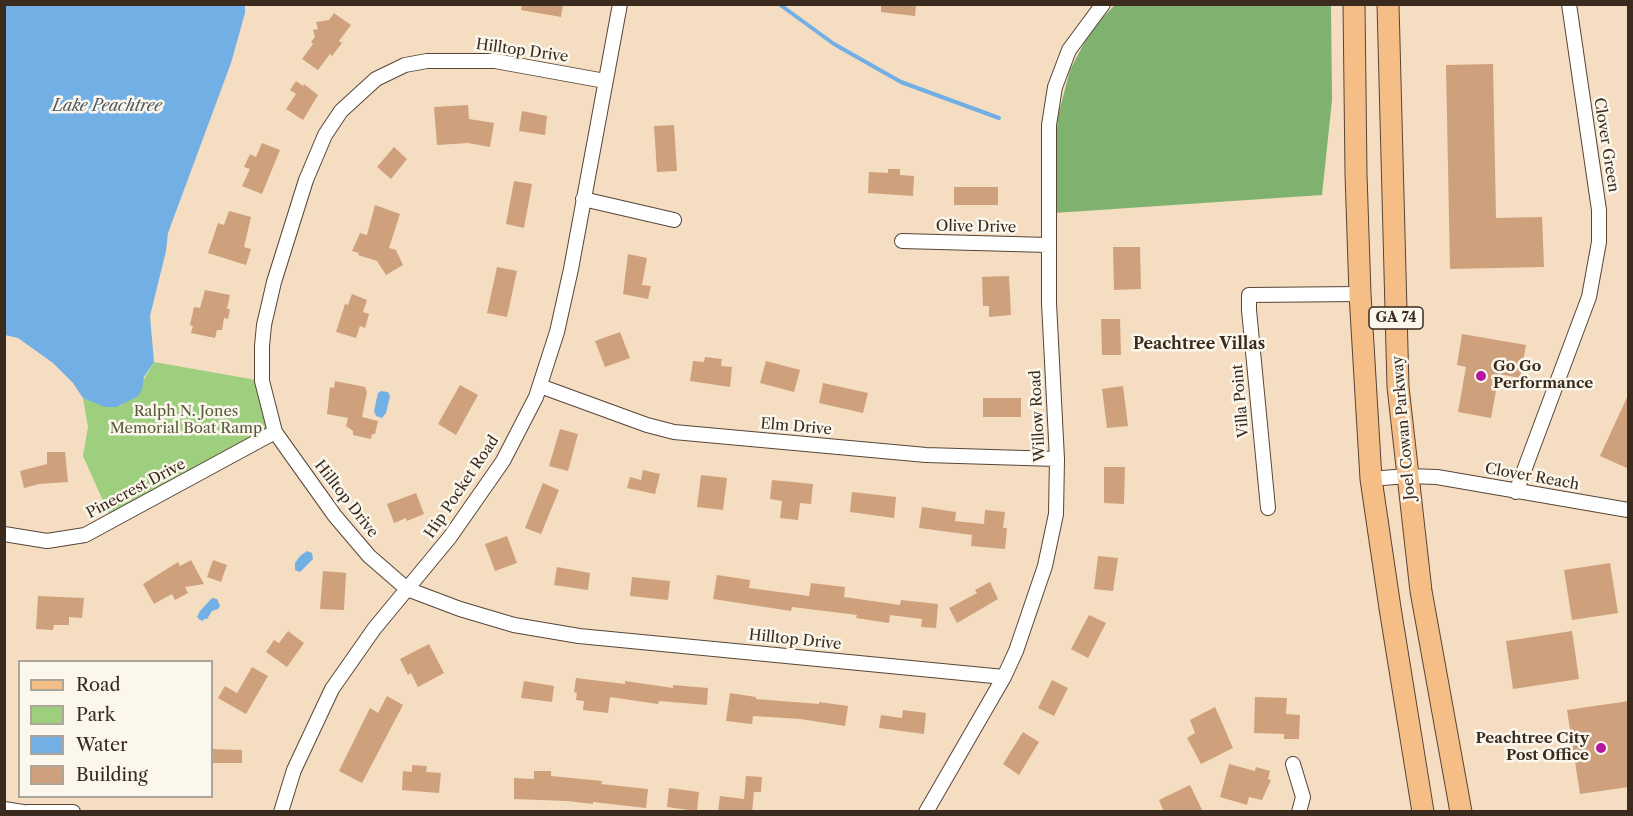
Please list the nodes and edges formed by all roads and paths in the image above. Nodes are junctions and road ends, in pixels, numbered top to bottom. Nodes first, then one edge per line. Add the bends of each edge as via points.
1 (620, 4) edge
2 (1103, 4) edge
3 (1354, 4) edge
4 (1388, 4) edge
5 (1569, 4) edge
6 (605, 81) junction
7 (583, 199) junction
8 (674, 220) dead end
9 (902, 241) dead end
10 (1048, 245) junction
11 (1360, 294) junction
12 (540, 386) junction
13 (275, 432) junction
14 (1057, 459) junction
15 (1407, 476) junction
16 (1371, 480) junction
17 (1516, 492) junction
18 (1268, 508) dead end
19 (1629, 510) edge
20 (4, 534) edge
21 (407, 589) junction
22 (1004, 677) junction
23 (1293, 764) dead end
24 (4, 809) edge
25 (25, 812) edge
26 (74, 812) edge
27 (281, 812) edge
28 (926, 812) edge
29 (1299, 812) edge
30 (1424, 812) edge
31 (1461, 812) edge

1 - 6 street, Hip Pocket Road
2 - 10 street, Willow Road via 1069,50 1055,87 1049,125
3 - 11 main road, GA 74
4 - 15 main road, Joel Cowan Parkway / GA 74 via 1398,387
5 - 17 street, Clover Green via 1599,210 1599,242 1589,297
6 - 7 street, Hip Pocket Road
6 - 13 street, Hilltop Drive via 495,61 427,61 405,65 376,79 341,111 325,135 306,180 264,325 262,381
7 - 8 street
7 - 12 street, Hip Pocket Road via 557,332
9 - 10 street, Olive Drive
10 - 14 street, Willow Road
11 - 16 main road, GA 74
11 - 18 street, Villa Point via 1249,294
12 - 14 street, Elm Drive via 674,432 927,455
12 - 21 street, Hip Pocket Road via 503,461 450,537
13 - 20 street, Pinecrest Drive via 85,535 47,541
13 - 21 street, Hilltop Drive via 335,516 369,556
14 - 22 street, Willow Road via 1056,514 1045,566
15 - 16 street, Clover Reach
15 - 17 street, Clover Reach
15 - 31 main road, Joel Cowan Parkway / GA 74 via 1421,591
16 - 30 main road, GA 74
17 - 19 street, Clover Reach
21 - 22 street, Hilltop Drive via 460,609 546,632
21 - 27 street, Hip Pocket Road via 332,690 294,770
22 - 28 street, Willow Road
23 - 29 street via 1303,797
24 - 25 street
25 - 26 street

